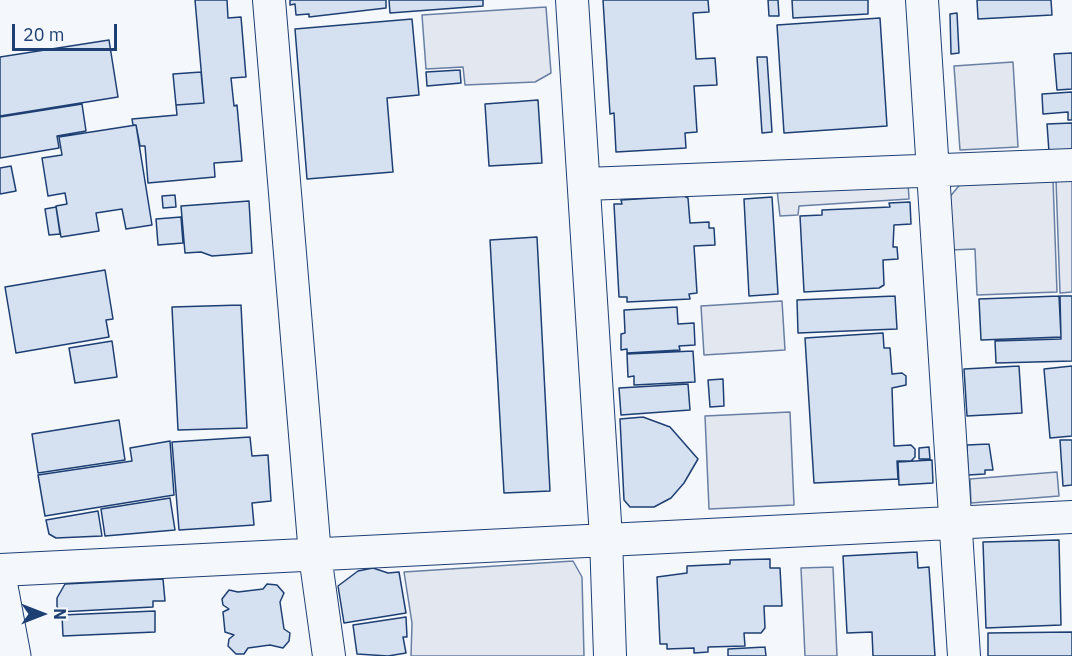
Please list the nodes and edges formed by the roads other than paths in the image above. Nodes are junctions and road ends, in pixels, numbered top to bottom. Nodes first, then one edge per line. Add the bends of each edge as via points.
1 (269, 0) edge
2 (572, 0) edge
3 (922, 0) edge
4 (1072, 165) edge
5 (933, 170) junction
6 (586, 184) junction
7 (1072, 517) edge
8 (957, 523) junction
9 (606, 538) junction
10 (315, 555) junction
11 (0, 570) edge
12 (0, 581) edge
13 (14, 656) edge
14 (329, 656) edge
15 (609, 656) edge
16 (964, 656) edge

1 - 10 street
2 - 6 street
3 - 5 street
4 - 5 street
5 - 6 street
5 - 8 street
6 - 9 street
7 - 8 street
8 - 9 street
8 - 16 street
9 - 10 street
9 - 15 street
10 - 11 street
10 - 14 street
12 - 13 street

